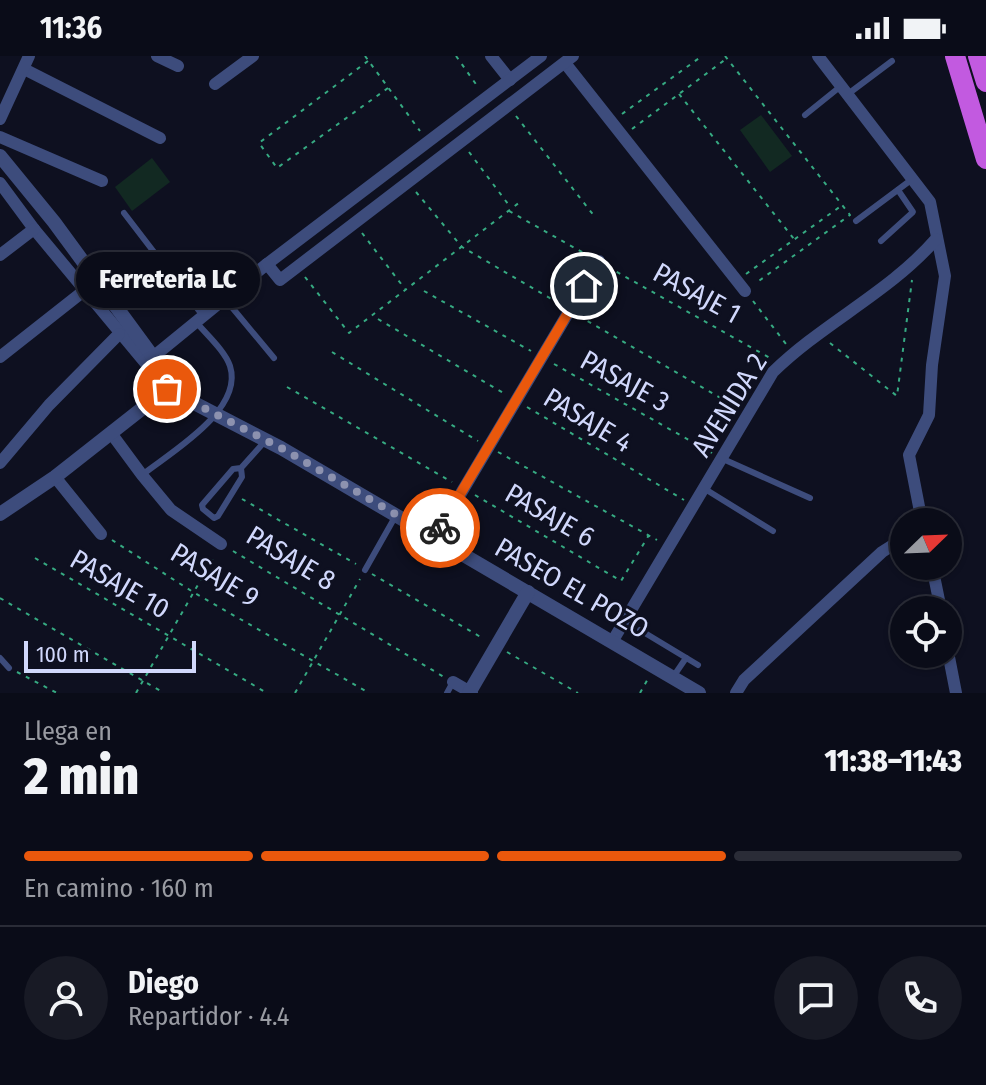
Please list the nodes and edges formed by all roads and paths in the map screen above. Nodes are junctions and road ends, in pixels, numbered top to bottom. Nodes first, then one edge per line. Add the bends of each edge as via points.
1 (29, 56) edge
2 (157, 56) edge
3 (365, 56) edge
4 (456, 56) edge
5 (491, 56) edge
6 (541, 56) edge
7 (702, 56) edge
8 (818, 56) edge
9 (955, 56) edge
10 (248, 57) edge
11 (726, 57) edge
12 (569, 59) edge
13 (368, 61) junction
14 (892, 61) dead end
15 (178, 66) dead end
16 (24, 69) junction
17 (510, 80) junction
18 (215, 84) dead end
19 (388, 88) junction
20 (844, 90) junction
21 (679, 94) junction
22 (486, 98) junction
23 (509, 105) junction
24 (805, 115) dead end
25 (0, 119) edge
26 (611, 122) junction
27 (0, 137) edge
28 (622, 137) junction
29 (160, 138) dead end
30 (427, 142) junction
31 (461, 142) junction
32 (0, 156) edge
33 (986, 159) edge
34 (911, 180) junction
35 (102, 181) dead end
36 (408, 182) junction
37 (0, 183) edge
38 (898, 190) junction
39 (520, 202) dead end
40 (842, 205) junction
41 (510, 210) junction
42 (124, 213) dead end
43 (595, 217) dead end
44 (856, 221) dead end
45 (354, 223) junction
46 (34, 229) junction
47 (794, 239) junction
48 (936, 239) junction
49 (881, 241) dead end
50 (462, 247) junction
51 (0, 255) edge
52 (599, 261) junction
53 (915, 263) junction
54 (267, 264) junction
55 (297, 266) junction
56 (741, 286) junction
57 (85, 290) junction
58 (405, 290) junction
59 (424, 291) dead end
60 (225, 298) junction
61 (570, 310) junction
62 (200, 319) junction
63 (378, 319) dead end
64 (119, 334) junction
65 (819, 334) junction
66 (792, 353) junction
67 (0, 357) edge
68 (153, 357) junction
69 (542, 357) junction
70 (274, 358) dead end
71 (782, 364) junction
72 (287, 387) dead end
73 (167, 389) junction
74 (516, 401) junction
75 (748, 414) junction
76 (217, 415) junction
77 (111, 433) junction
78 (266, 440) junction
79 (723, 459) junction
80 (0, 463) edge
81 (241, 468) junction
82 (142, 475) junction
83 (55, 477) junction
84 (464, 489) junction
85 (705, 489) junction
86 (810, 498) dead end
87 (695, 506) junction
88 (919, 508) edge
89 (0, 514) edge
90 (396, 515) junction
91 (773, 531) dead end
92 (101, 534) joint
93 (649, 535) dead end
94 (435, 537) junction
95 (221, 544) junction
96 (890, 547) edge
97 (35, 558) dead end
98 (365, 570) joint
99 (193, 592) junction
100 (528, 592) junction
101 (0, 598) edge
102 (339, 615) junction
103 (640, 630) dead end
104 (168, 636) junction
105 (612, 642) junction
106 (496, 646) junction
107 (0, 658) edge
108 (686, 658) junction
109 (313, 661) junction
110 (698, 665) dead end
111 (655, 666) junction
112 (9, 668) joint
113 (951, 668) edge
114 (673, 677) junction
115 (143, 681) junction
116 (450, 688) edge
117 (470, 692) edge
118 (57, 693) edge
119 (136, 693) edge
120 (164, 693) edge
121 (267, 693) edge
122 (295, 693) edge
123 (369, 693) edge
124 (578, 693) edge
125 (640, 693) edge
126 (699, 693) edge
127 (736, 693) edge
128 (956, 693) edge

1 - 16 street
2 - 15 street
3 - 13 path
4 - 22 path
5 - 17 street
6 - 17 street
7 - 26 path
8 - 20 street
9 - 33 highway
10 - 18 street
11 - 21 path
11 - 40 path
12 - 23 street
12 - 26 street
13 - 19 path
13 - 19 path via 259,143 277,168
14 - 20 lane
16 - 25 street
16 - 29 street
17 - 22 street
19 - 30 path
20 - 24 lane
20 - 34 street
21 - 28 path
21 - 47 path
22 - 30 street
23 - 31 street
23 - 43 path
26 - 28 street
27 - 35 street
28 - 56 street
30 - 54 street
31 - 36 street
31 - 41 path
32 - 68 street
34 - 38 lane
34 - 48 street via 930,202
36 - 45 street
36 - 50 path
37 - 46 street
38 - 44 lane
38 - 49 lane via 913,212
39 - 41 path
40 - 47 path
40 - 56 path via 850,215
41 - 50 path
41 - 52 path, PASAJE 1
42 - 62 lane
45 - 55 street
45 - 58 path
46 - 51 street
46 - 57 street
47 - 56 path
48 - 53 street, AVENIDA 2
48 - 88 street via 945,276 929,415 909,455
50 - 58 path
50 - 61 path
52 - 61 street
52 - 71 path, PASAJE 1
53 - 65 street, AVENIDA 2
53 - 65 path via 897,396
54 - 55 street via 280,280
54 - 60 street
55 - 58 path via 349,333
56 - 66 path
57 - 64 street
57 - 67 street
59 - 69 path, PASAJE 3
60 - 62 street
60 - 70 lane
61 - 69 street
61 - 75 path
62 - 68 street
62 - 76 lane via 231,370 231,384
63 - 74 path, PASAJE 4
64 - 73 street
64 - 80 street
65 - 66 street, AVENIDA 2
66 - 71 street, AVENIDA 2
68 - 73 street
69 - 74 street
69 - 79 path, PASAJE 3
71 - 75 street, AVENIDA 2
72 - 84 path, PASAJE 6
73 - 76 street, PASEO EL POZO
73 - 77 street
74 - 84 street
74 - 87 path, PASAJE 4
75 - 79 street, AVENIDA 2
76 - 78 street, PASEO EL POZO
76 - 82 lane
77 - 82 street, PASAJE 8
77 - 83 street
78 - 81 lane
78 - 90 street, PASEO EL POZO
79 - 85 street, AVENIDA 2
79 - 86 lane
81 - 81 lane via 242,477 214,518 202,505 233,469
82 - 95 street, PASAJE 8 via 171,510
83 - 89 street
83 - 92 street
84 - 93 path, PASAJE 6 via 621,581
84 - 94 street
85 - 87 street, AVENIDA 2
85 - 91 lane
87 - 105 street, AVENIDA 2
90 - 94 street, PASEO EL POZO
90 - 98 lane
92 - 99 path, PASAJE 9
94 - 100 street, PASEO EL POZO
95 - 99 path
95 - 102 path, PASAJE 8
96 - 127 street
97 - 104 path, PASAJE 10
98 - 102 path
99 - 104 path
99 - 109 path, PASAJE 9
100 - 105 street, PASEO EL POZO
100 - 106 street
101 - 115 path
102 - 109 path
102 - 116 path, PASAJE 8
103 - 108 lane
104 - 115 path
104 - 121 path, PASAJE 10
105 - 111 street, PASEO EL POZO
106 - 117 street
106 - 124 path
107 - 112 lane
108 - 110 lane
108 - 114 lane
109 - 122 path
109 - 123 path, PASAJE 9
111 - 114 street, PASEO EL POZO
111 - 125 path
112 - 118 path
113 - 128 street
114 - 126 street, PASEO EL POZO
115 - 119 path
115 - 120 path
116 - 117 street

